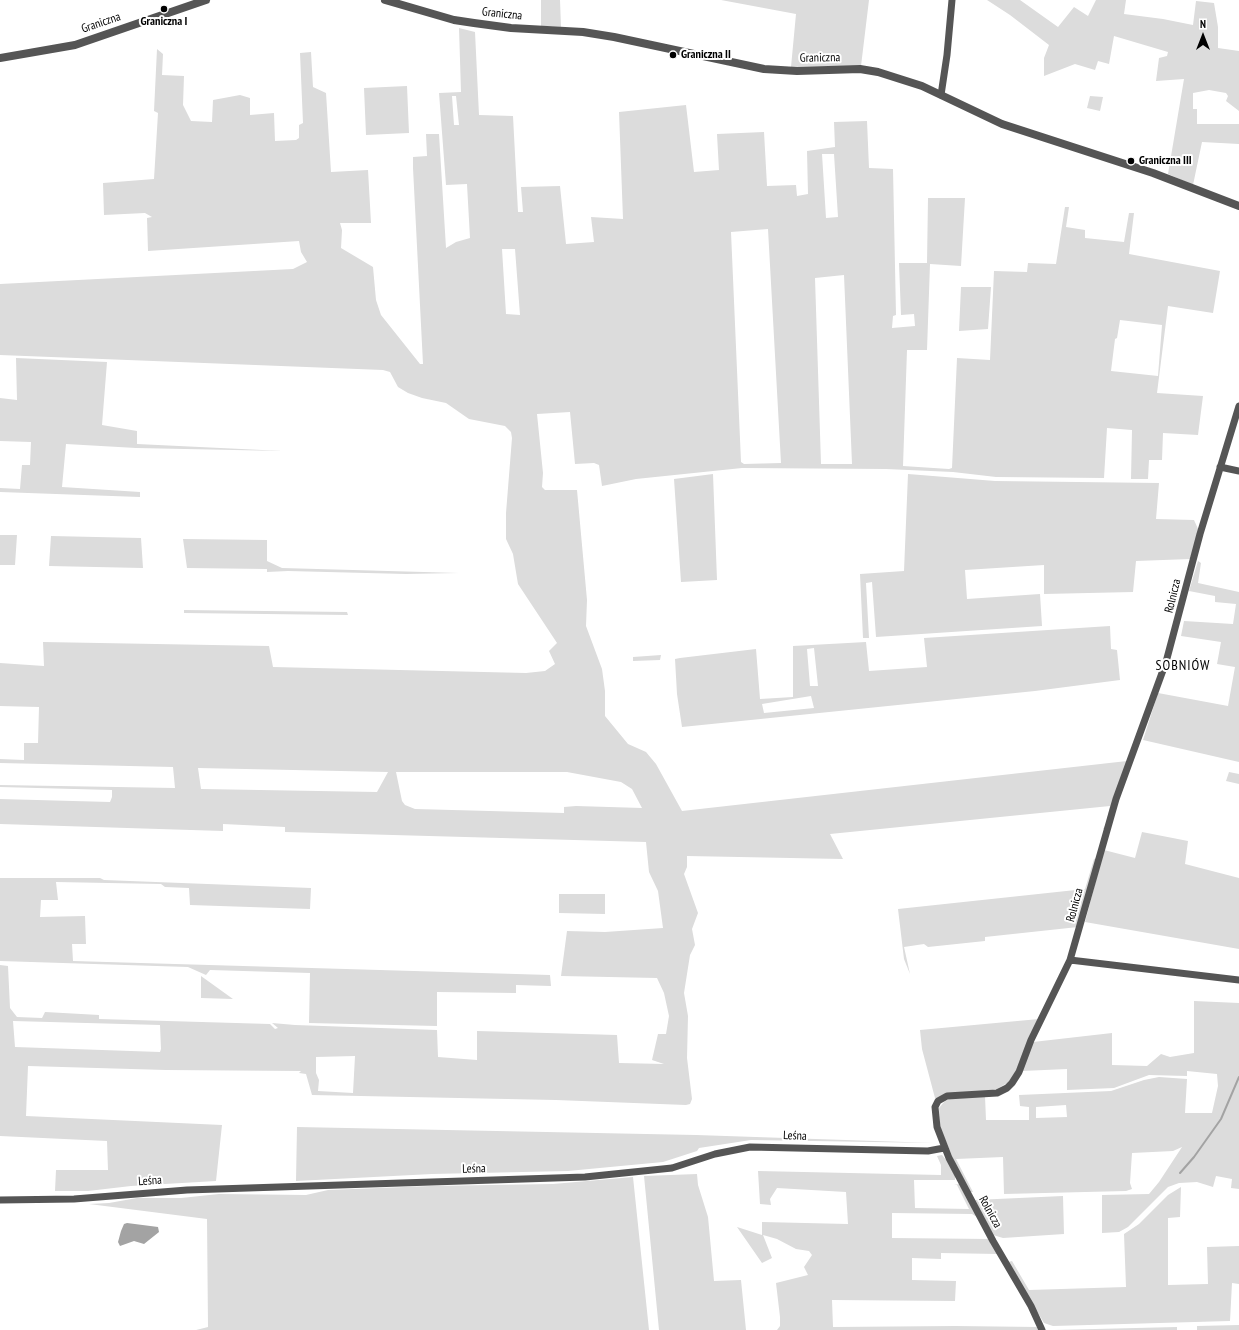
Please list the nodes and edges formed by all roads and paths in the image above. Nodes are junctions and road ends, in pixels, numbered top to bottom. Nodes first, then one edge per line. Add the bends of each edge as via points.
1 (206, 0) edge
2 (385, 0) edge
3 (952, 0) edge
4 (0, 58) edge
5 (941, 95) junction
6 (1239, 206) edge
7 (1239, 406) edge
8 (1220, 467) junction
9 (1239, 471) edge
10 (1070, 960) junction
11 (1239, 980) edge
12 (944, 1148) junction
13 (0, 1200) edge
14 (1042, 1330) edge

1 - 4 street, Graniczna via 75,45
2 - 5 street, Graniczna via 454,20 511,28 583,32 764,69 878,72 910,81
3 - 5 street
5 - 6 street, Graniczna via 1002,124 1153,173
7 - 8 street, Rolnicza
8 - 9 street
8 - 10 street, Rolnicza via 1166,662 1116,799
10 - 11 street
10 - 12 street, Rolnicza via 1012,1083 997,1093 947,1096 937,1104 935,1114
12 - 13 street, Leśna via 928,1151 750,1146 672,1168 585,1177 187,1190 74,1199
12 - 14 street, Rolnicza

